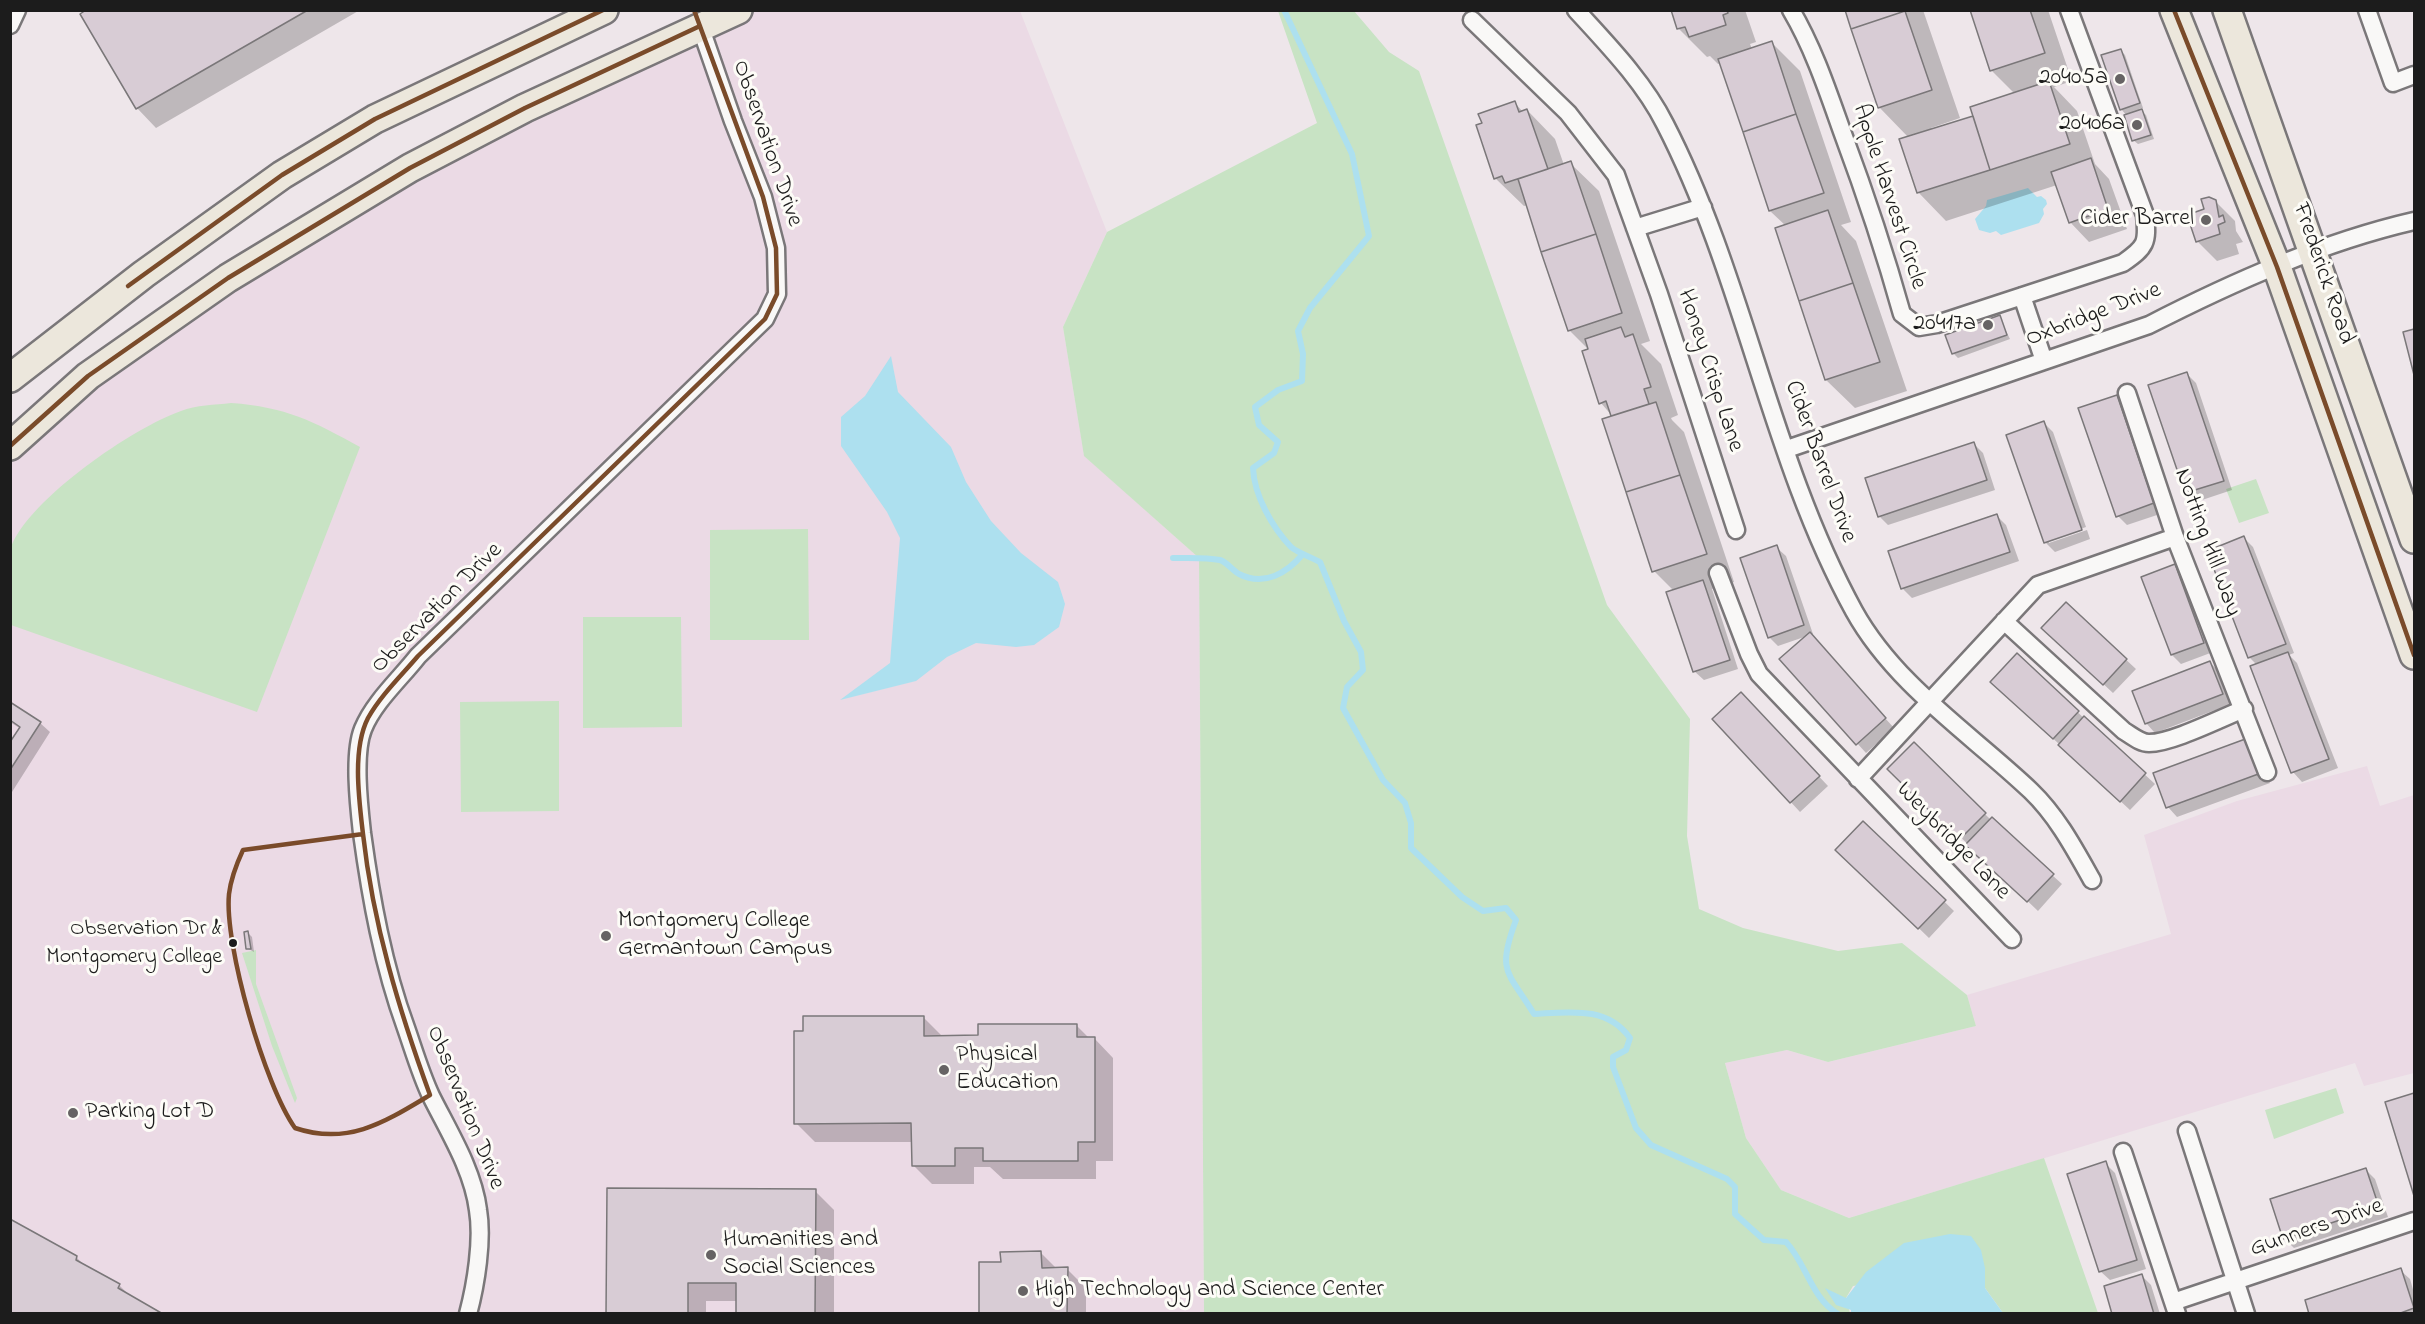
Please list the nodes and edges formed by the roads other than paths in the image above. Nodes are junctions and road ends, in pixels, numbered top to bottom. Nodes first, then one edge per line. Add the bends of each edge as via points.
1 (17, 10) edge
2 (604, 10) edge
3 (738, 10) edge
4 (1576, 10) edge
5 (1791, 10) edge
6 (2069, 10) edge
7 (2174, 10) edge
8 (2227, 10) edge
9 (2367, 10) edge
10 (1472, 20) dead end
11 (10, 25) edge
12 (700, 26) junction
13 (2415, 75) edge
14 (1703, 207) junction
15 (2415, 221) edge
16 (1635, 228) junction
17 (2315, 253) junction
18 (2277, 267) junction
19 (2022, 296) junction
20 (2044, 362) junction
21 (10, 378) edge
22 (2127, 393) dead end
23 (10, 446) edge
24 (1786, 449) junction
25 (1736, 530) dead end
26 (2175, 537) junction
27 (2415, 539) edge
28 (1719, 573) dead end
29 (2004, 621) junction
30 (2415, 655) edge
31 (1930, 701) junction
32 (2244, 709) junction
33 (2267, 772) dead end
34 (1858, 779) junction
35 (2092, 880) dead end
36 (2012, 939) dead end
37 (2187, 1131) dead end
38 (2123, 1152) dead end
39 (2415, 1221) edge
40 (2235, 1282) junction
41 (2175, 1308) edge
42 (468, 1314) edge
43 (2246, 1314) edge

1 - 11 street
2 - 21 main road via 375,119 282,175 144,274
3 - 12 main road
4 - 14 street, Cider Barrel Drive via 1620,58 1664,122
5 - 19 street, Apple Harvest Circle via 1807,38 1833,105 1902,314 1918,327
6 - 19 street, Apple Harvest Circle via 2145,215 2148,238 2139,252 2123,263
7 - 18 main road, Frederick Road
8 - 17 main road, Frederick Road
9 - 13 street via 2393,83
10 - 16 street, Honey Crisp Lane via 1568,113 1616,175
12 - 23 main road via 525,108 410,168 228,278 88,376
12 - 42 street, Observation Drive via 763,197 776,248 777,294 765,319 418,656 377,706 363,730 358,755 360,815 369,886 384,958 427,1085 464,1164 478,1210 477,1269
14 - 16 street
14 - 24 street, Cider Barrel Drive
15 - 17 street, Oxbridge Drive
16 - 25 street, Honey Crisp Lane
17 - 18 street, Oxbridge Drive
17 - 27 main road, Frederick Road
18 - 20 street, Oxbridge Drive via 2149,324
18 - 30 main road, Frederick Road
19 - 20 street
20 - 24 street, Oxbridge Drive
22 - 26 street, Notting Hill Way
24 - 31 street, Cider Barrel Drive via 1831,565 1855,613 1910,683
26 - 29 street, Weybridge Lane via 2038,585
26 - 32 street, Notting Hill Way
28 - 34 street, Weybridge Lane via 1759,674
29 - 31 street, Weybridge Lane
29 - 32 street via 2138,740 2149,743 2170,738
31 - 34 street, Weybridge Lane
31 - 35 street, Cider Barrel Drive via 2032,792 2060,824
32 - 33 street, Notting Hill Way
34 - 36 street, Weybridge Lane
37 - 40 street
38 - 41 street
39 - 40 street, Gunners Drive
40 - 41 street, Gunners Drive
40 - 43 street

